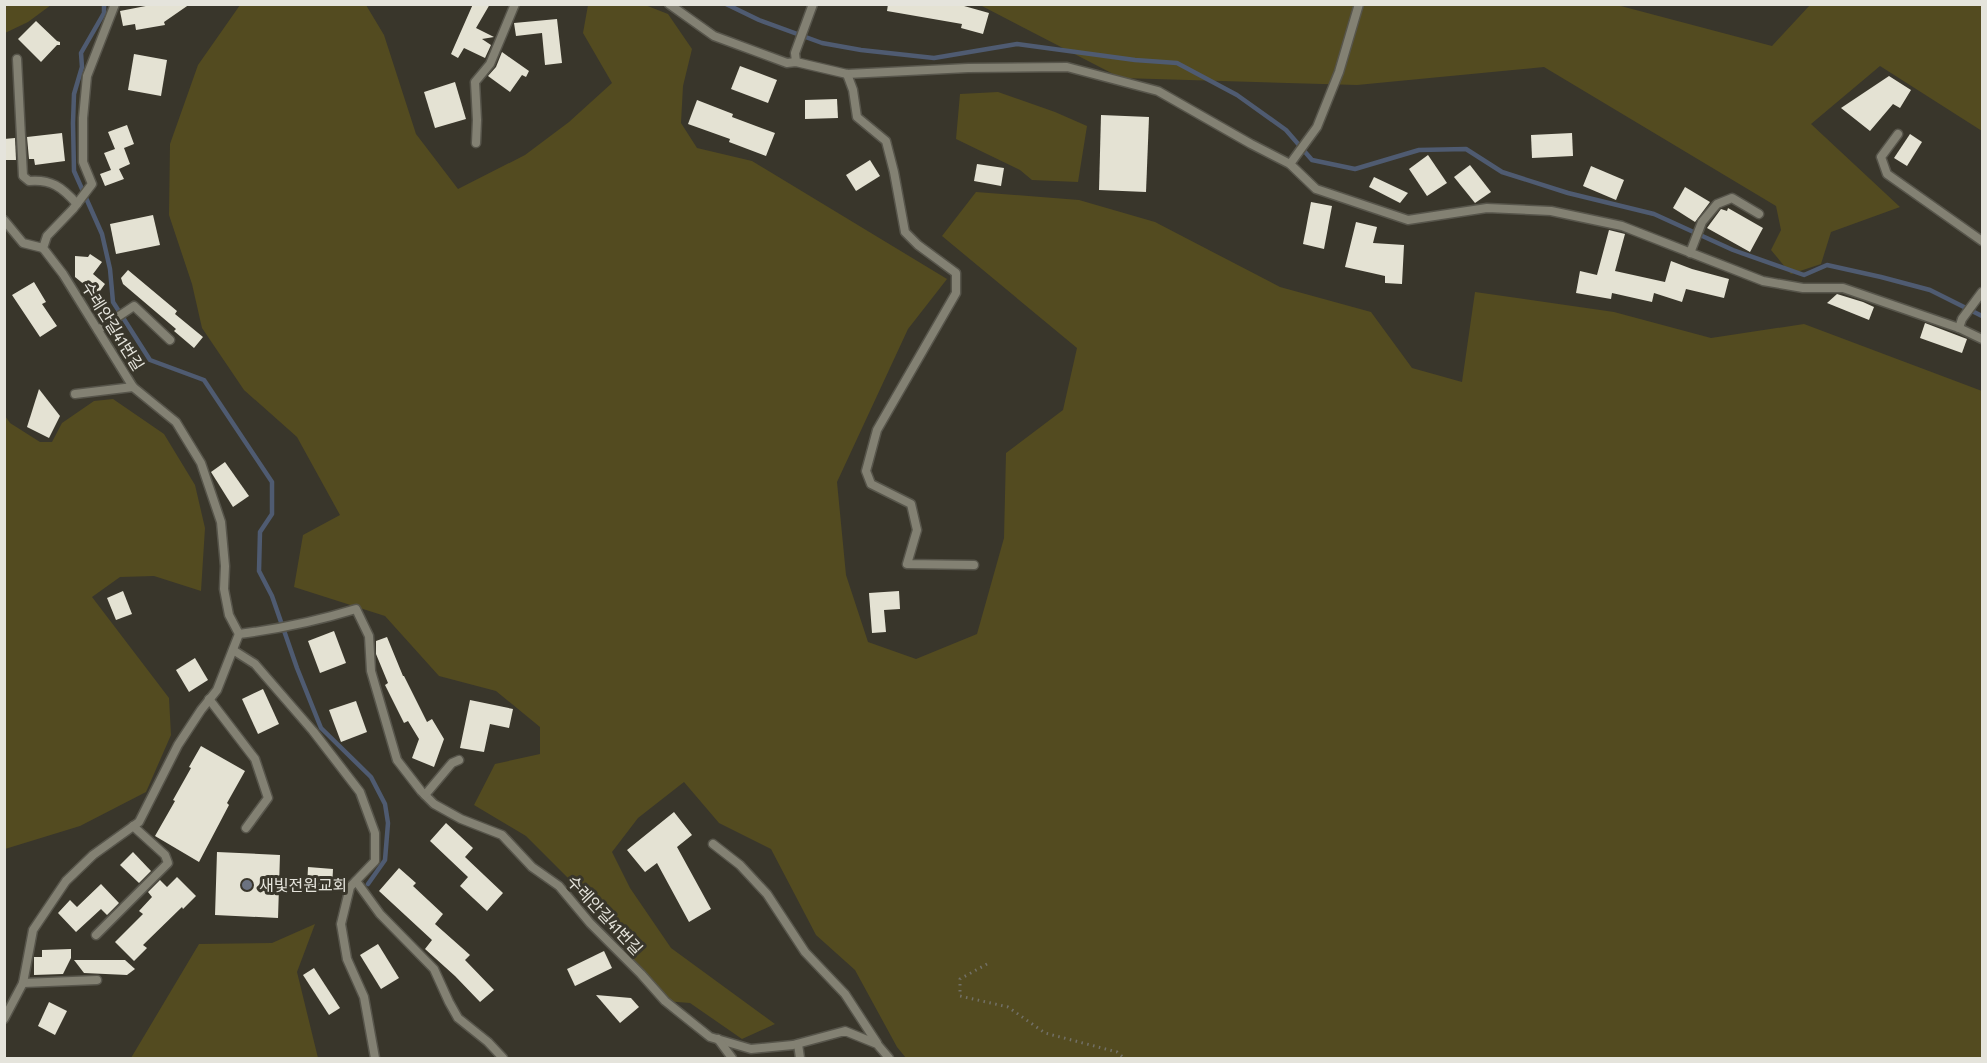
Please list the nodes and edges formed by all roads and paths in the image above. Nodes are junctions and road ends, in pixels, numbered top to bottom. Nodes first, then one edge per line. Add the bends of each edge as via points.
1 (115, 4) edge
2 (515, 4) edge
3 (669, 4) edge
4 (813, 4) edge
5 (1359, 4) edge
6 (796, 58) junction
7 (17, 59) dead end
8 (848, 74) junction
9 (1898, 134) dead end
10 (476, 144) dead end
11 (1293, 160) junction
12 (79, 202) junction
13 (1759, 214) dead end
14 (4, 220) edge
15 (1983, 242) edge
16 (43, 248) junction
17 (1690, 253) junction
18 (1983, 292) edge
19 (1960, 323) junction
20 (98, 330) junction
21 (1983, 339) edge
22 (170, 340) dead end
23 (133, 387) junction
24 (75, 394) dead end
25 (974, 565) dead end
26 (239, 634) junction
27 (232, 650) junction
28 (209, 699) junction
29 (459, 760) dead end
30 (425, 795) junction
31 (133, 826) junction
32 (246, 828) dead end
33 (713, 844) dead end
34 (356, 882) junction
35 (96, 935) dead end
36 (987, 964) dead end
37 (97, 980) dead end
38 (23, 982) junction
39 (5, 1017) edge
40 (718, 1039) junction
41 (798, 1044) junction
42 (877, 1044) junction
43 (375, 1059) edge
44 (503, 1059) edge
45 (732, 1059) edge
46 (800, 1059) edge
47 (889, 1059) edge
48 (1124, 1059) edge

1 - 12 lane via 87,76 83,162 92,184
2 - 10 lane via 490,64 475,82
3 - 6 lane via 714,36 787,63
4 - 6 lane
5 - 11 lane via 1317,127
6 - 8 lane
7 - 12 lane via 23,176 28,181 43,180 64,189
8 - 11 lane via 1067,67 1158,91 1251,144
8 - 25 lane via 857,117 886,141 905,232 956,273 956,293 877,430 866,471 871,484 911,504 917,530 908,564
9 - 15 lane via 1881,157 1887,174
11 - 17 lane via 1316,189 1408,220 1487,208 1551,212 1622,226
12 - 16 lane via 47,236
13 - 17 lane via 1732,198 1717,204 1701,224
14 - 16 lane via 23,243
16 - 20 lane, 수레안길41번길
17 - 19 lane via 1763,281 1803,288 1843,288
18 - 19 lane
19 - 21 lane
20 - 22 lane via 134,306
20 - 23 lane, 수레안길41번길
23 - 24 lane
23 - 26 lane, 수레안길41번길 via 176,422 201,463 221,522 224,589 229,615
26 - 27 lane
26 - 30 lane, 수레안길41번길 via 289,627 356,609 369,636 370,671 397,760
27 - 28 lane via 217,690
27 - 34 lane via 255,664 360,792 375,833 375,861
28 - 31 lane via 178,745 139,822
28 - 32 lane via 255,759 268,798
29 - 30 lane
30 - 40 lane, 수레안길41번길 via 461,819 502,835 532,867 559,886 665,1001 710,1037
31 - 35 lane via 165,855 168,863
31 - 38 lane via 66,880 33,930
33 - 42 lane via 767,894 805,952 845,994
34 - 43 lane via 350,888 341,924 347,959 364,998
34 - 44 lane via 380,914 434,969 458,1018
36 - 48 path via 960,979 960,996 1008,1007 1045,1033 1117,1052
37 - 38 lane
38 - 39 lane
40 - 41 lane, 수레안길41번길 via 751,1049
40 - 45 lane
41 - 42 lane, 수레안길41번길 via 844,1031
41 - 46 lane
42 - 47 lane, 수레안길41번길

